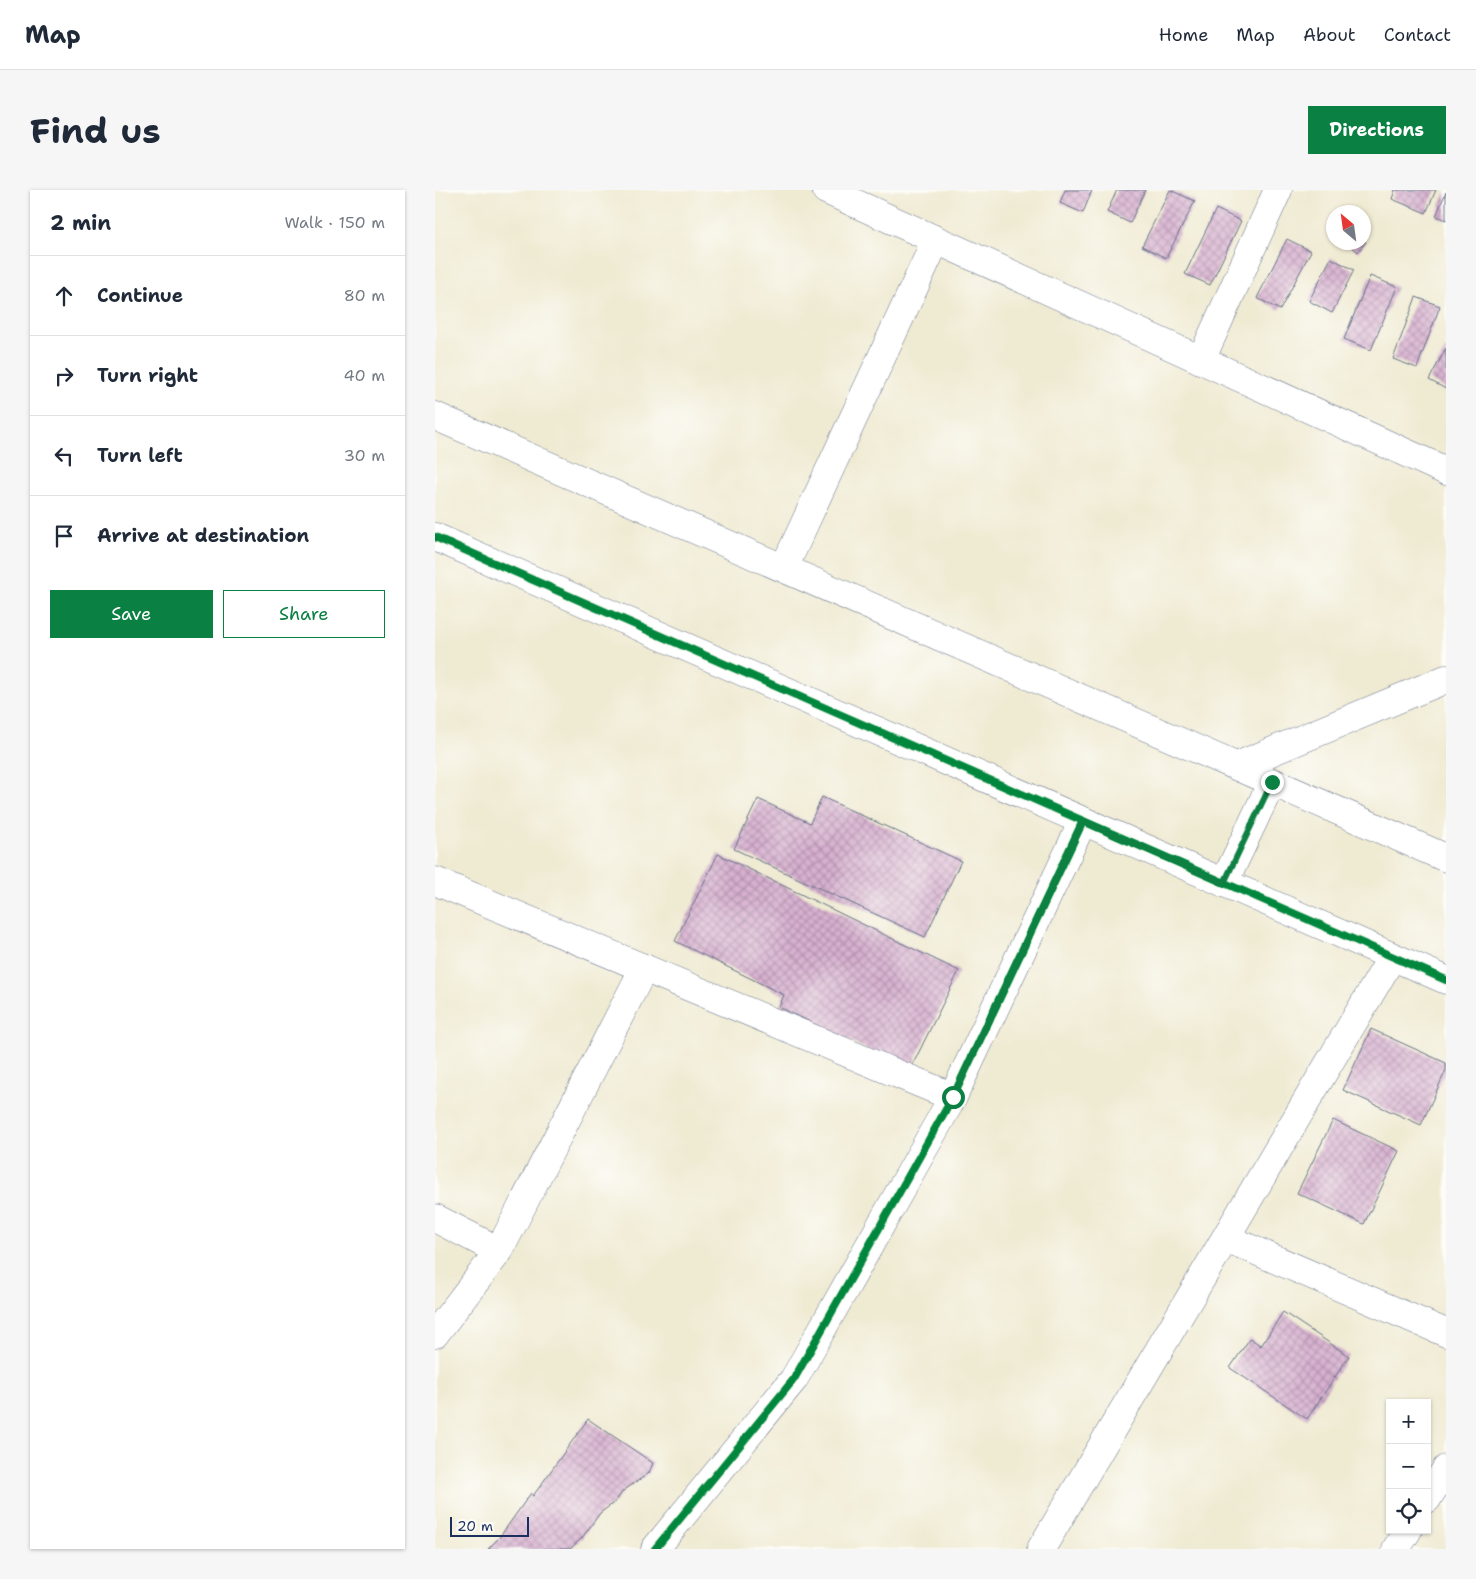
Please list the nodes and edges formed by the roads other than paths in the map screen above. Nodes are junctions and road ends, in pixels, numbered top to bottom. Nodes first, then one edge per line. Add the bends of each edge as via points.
1 (826, 190) edge
2 (1278, 190) edge
3 (935, 240) junction
4 (1201, 360) junction
5 (435, 416) edge
6 (1446, 470) edge
7 (435, 538) edge
8 (784, 568) junction
9 (1446, 679) edge
10 (1237, 766) junction
11 (1272, 782) junction
12 (1083, 821) junction
13 (1446, 858) edge
14 (435, 881) edge
15 (1224, 883) junction
16 (1392, 957) junction
17 (643, 968) junction
18 (1446, 980) edge
19 (953, 1097) junction
20 (435, 1218) edge
21 (1226, 1238) junction
22 (499, 1250) junction
23 (1446, 1333) edge
24 (435, 1334) edge
25 (1446, 1469) edge
26 (1431, 1493) edge
27 (1405, 1534) edge
28 (655, 1549) edge
29 (1041, 1549) edge
30 (1396, 1549) edge

1 - 3 street
2 - 4 street
3 - 4 street
3 - 8 street
4 - 6 street
5 - 8 street
7 - 12 street
8 - 10 street
9 - 10 street
10 - 11 street
11 - 13 street
11 - 15 street
12 - 15 street
12 - 19 street
14 - 17 street
15 - 16 street
16 - 18 street
16 - 21 street
17 - 19 street
17 - 22 street
19 - 28 street via 794,1379
20 - 22 street
21 - 23 street
21 - 29 street
22 - 24 street
25 - 26 street
27 - 30 street

